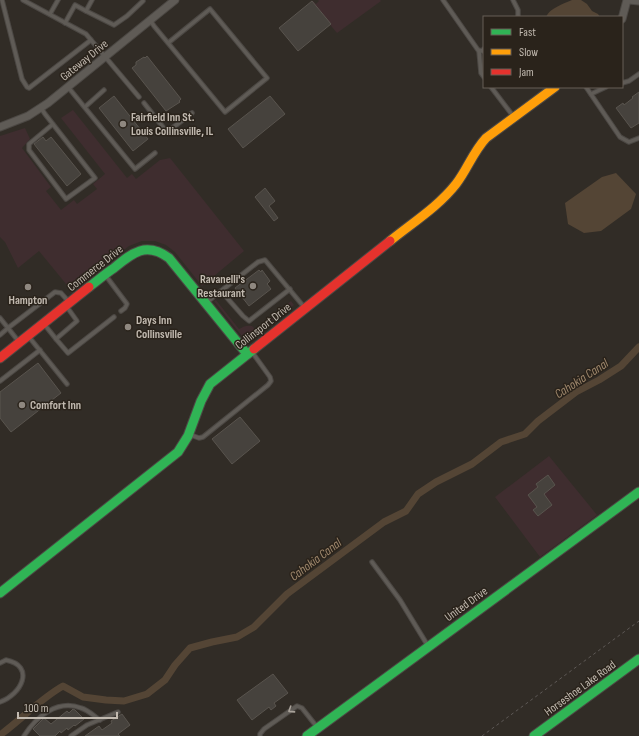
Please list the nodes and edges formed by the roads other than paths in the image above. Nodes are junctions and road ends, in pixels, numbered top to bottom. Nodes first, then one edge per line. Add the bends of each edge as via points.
1 (2, 0) edge
2 (58, 0) edge
3 (92, 0) edge
4 (138, 0) edge
5 (175, 0) edge
6 (443, 0) edge
7 (513, 0) edge
8 (628, 0) edge
9 (25, 1) edge
10 (143, 1) edge
11 (639, 1) edge
12 (86, 11) junction
13 (50, 14) junction
14 (518, 16) edge
15 (623, 16) edge
16 (150, 20) junction
17 (65, 23) junction
18 (91, 40) junction
19 (168, 43) junction
20 (483, 49) edge
21 (479, 51) junction
22 (105, 57) junction
23 (639, 74) edge
24 (483, 76) edge
25 (623, 83) edge
26 (68, 87) junction
27 (492, 88) edge
28 (554, 88) edge
29 (587, 88) edge
30 (604, 88) edge
31 (104, 90) dead end
32 (591, 94) junction
33 (139, 97) dead end
34 (144, 103) dead end
35 (41, 108) junction
36 (84, 108) junction
37 (192, 113) dead end
38 (514, 116) junction
39 (53, 124) junction
40 (0, 127) edge
41 (639, 138) edge
42 (155, 153) dead end
43 (105, 275) junction
44 (290, 289) junction
45 (221, 291) junction
46 (205, 304) junction
47 (68, 305) junction
48 (305, 308) junction
49 (121, 311) dead end
50 (114, 317) dead end
51 (0, 318) edge
52 (43, 324) junction
53 (8, 328) junction
54 (0, 335) edge
55 (28, 336) junction
56 (56, 339) junction
57 (20, 343) junction
58 (40, 350) junction
59 (249, 352) junction
60 (0, 358) edge
61 (0, 381) edge
62 (67, 384) dead end
63 (190, 435) junction
64 (639, 492) edge
65 (372, 562) dead end
66 (0, 593) edge
67 (429, 647) junction
68 (639, 659) edge
69 (0, 663) edge
70 (0, 702) edge
71 (118, 712) dead end
72 (100, 720) junction
73 (318, 728) junction
74 (24, 736) edge
75 (71, 736) edge
76 (260, 736) edge
77 (307, 736) edge
78 (534, 736) edge

1 - 18 lane via 22,79 29,88
2 - 13 lane
3 - 12 lane
4 - 10 lane
5 - 16 street, Gateway Drive
6 - 21 lane
7 - 14 lane
8 - 11 street
8 - 15 street
9 - 13 lane
10 - 12 lane via 114,24
12 - 17 lane via 74,5
13 - 17 lane
16 - 19 lane
16 - 22 street, Gateway Drive
17 - 18 lane via 86,34
18 - 22 lane
19 - 19 lane via 225,112 267,78 210,9
20 - 21 lane
21 - 24 lane
22 - 26 street, Gateway Drive
22 - 33 lane
23 - 25 lane
26 - 35 street, Gateway Drive
26 - 36 lane
27 - 38 lane
28 - 38 street, Collinsport Drive
29 - 32 lane
30 - 32 lane
31 - 36 lane
32 - 41 lane via 620,137 629,142
34 - 37 lane via 166,131
35 - 39 lane
35 - 40 street, Gateway Drive
36 - 42 lane via 135,169
38 - 48 street, Collinsport Drive via 497,128 477,148 456,184 440,201
39 - 39 lane via 95,178 66,199 29,150 29,144
43 - 46 street, Commerce Drive via 135,252 145,249 158,251 169,258
43 - 47 street, Commerce Drive
43 - 49 lane via 127,304
44 - 45 lane via 265,260 258,262
44 - 45 lane via 249,321
44 - 48 lane
45 - 46 lane
46 - 59 street, Commerce Drive
47 - 52 street, Commerce Drive
47 - 53 lane via 61,293 55,292
47 - 56 lane via 77,321
48 - 59 street, Collinsport Drive
50 - 56 lane via 68,353
51 - 53 lane
52 - 55 street, Commerce Drive
52 - 56 lane
53 - 54 lane
53 - 57 lane
55 - 57 street, Commerce Drive
55 - 58 lane
57 - 60 street, Commerce Drive
58 - 61 lane
58 - 62 lane
59 - 63 street, Collinsport Drive via 210,384 202,397
59 - 63 lane via 271,381 203,436 199,438
63 - 66 street, Collinsport Drive via 178,452
64 - 67 street, United Drive
65 - 67 lane via 396,594
67 - 73 street, United Drive
68 - 78 street, Horseshoe Lake Road
69 - 70 lane via 6,660 16,663 23,673 20,688
71 - 72 lane
72 - 74 lane via 81,708 62,707 40,716
72 - 75 lane
73 -> 76 lane via 302,708 297,706 264,729
73 - 77 street, United Drive

